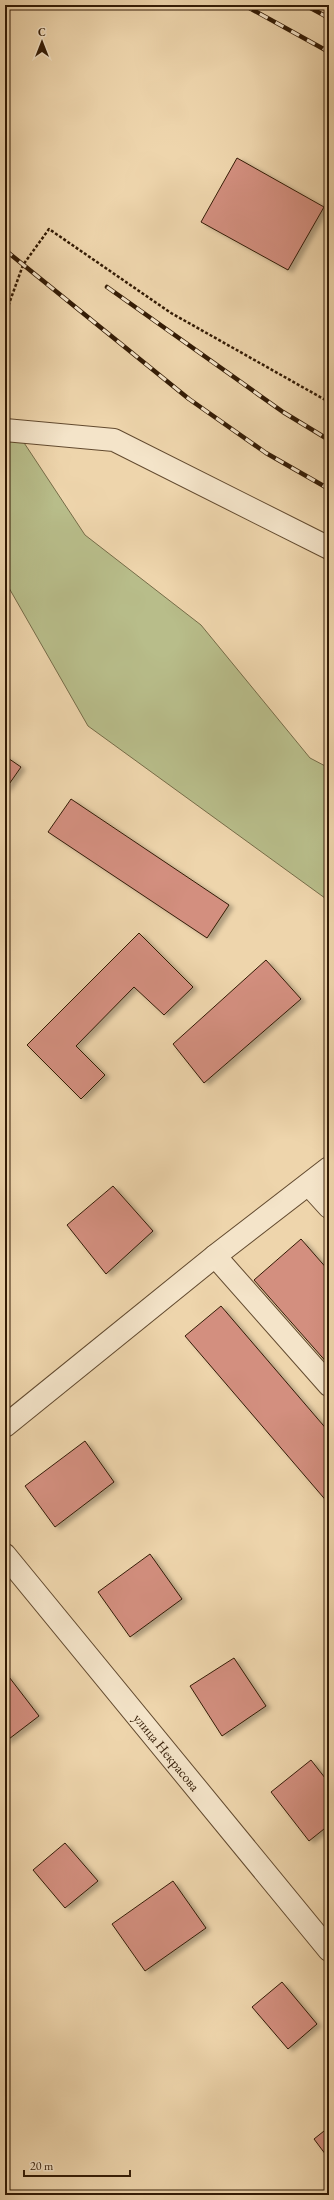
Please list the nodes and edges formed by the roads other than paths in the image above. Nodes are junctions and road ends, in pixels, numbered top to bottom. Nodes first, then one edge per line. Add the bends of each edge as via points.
1 (5, 430) edge
2 (329, 548) edge
3 (329, 1168) edge
4 (310, 1185) junction
5 (329, 1207) edge
6 (215, 1256) junction
7 (329, 1385) edge
8 (5, 1426) edge
9 (5, 1555) edge
10 (329, 1950) edge

1 - 2 street via 114,440
3 - 4 street
4 - 5 street
4 - 6 street
6 - 7 street
6 - 8 street
9 - 10 street, улица Некрасова

